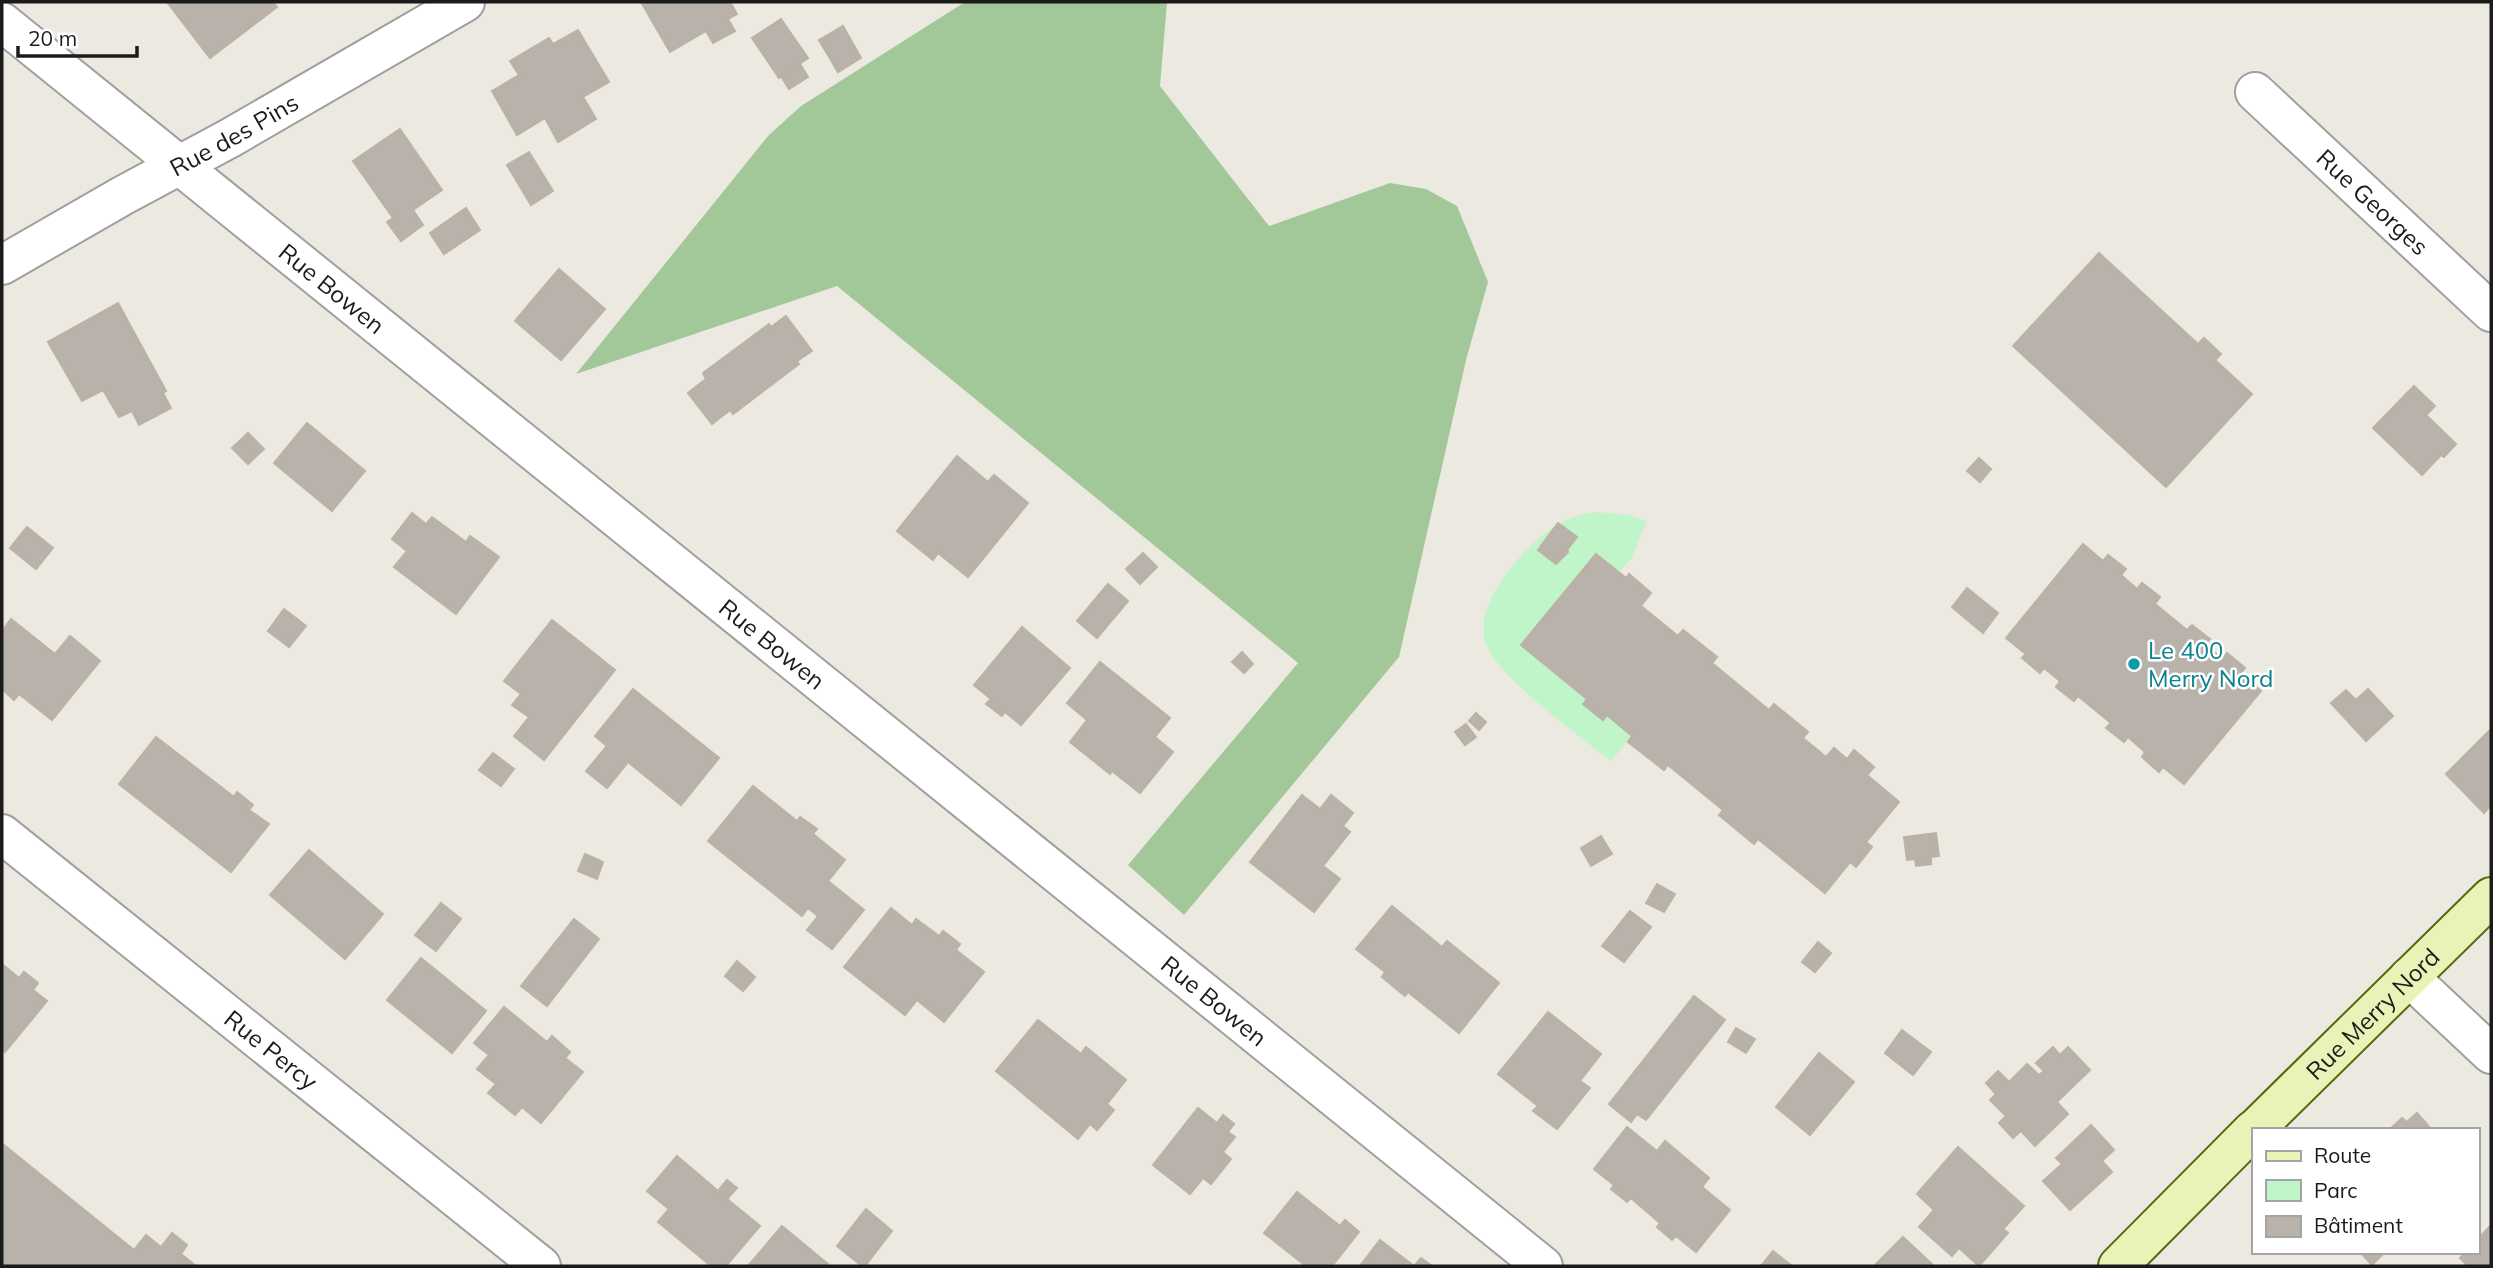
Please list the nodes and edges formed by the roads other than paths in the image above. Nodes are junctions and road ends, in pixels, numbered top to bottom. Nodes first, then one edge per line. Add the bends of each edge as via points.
1 (465, 2) edge
2 (2, 22) edge
3 (2255, 92) dead end
4 (178, 166) junction
5 (2, 264) edge
6 (2491, 312) edge
7 (2, 834) edge
8 (2491, 897) edge
9 (2409, 976) junction
10 (2491, 1054) edge
11 (2256, 1128) edge
12 (2252, 1132) edge
13 (541, 1266) edge
14 (1543, 1266) edge
15 (2118, 1266) edge

1 - 4 street, Rue des Pins
2 - 4 street, Rue Bowen
3 - 6 street, Rue Georges
4 - 5 street, Rue des Pins
4 - 14 street, Rue Bowen
7 - 13 street, Rue Percy
8 - 9 main road, Rue Merry Nord
9 - 10 street
9 - 11 main road, Rue Merry Nord
12 - 15 main road, Rue Merry Nord

